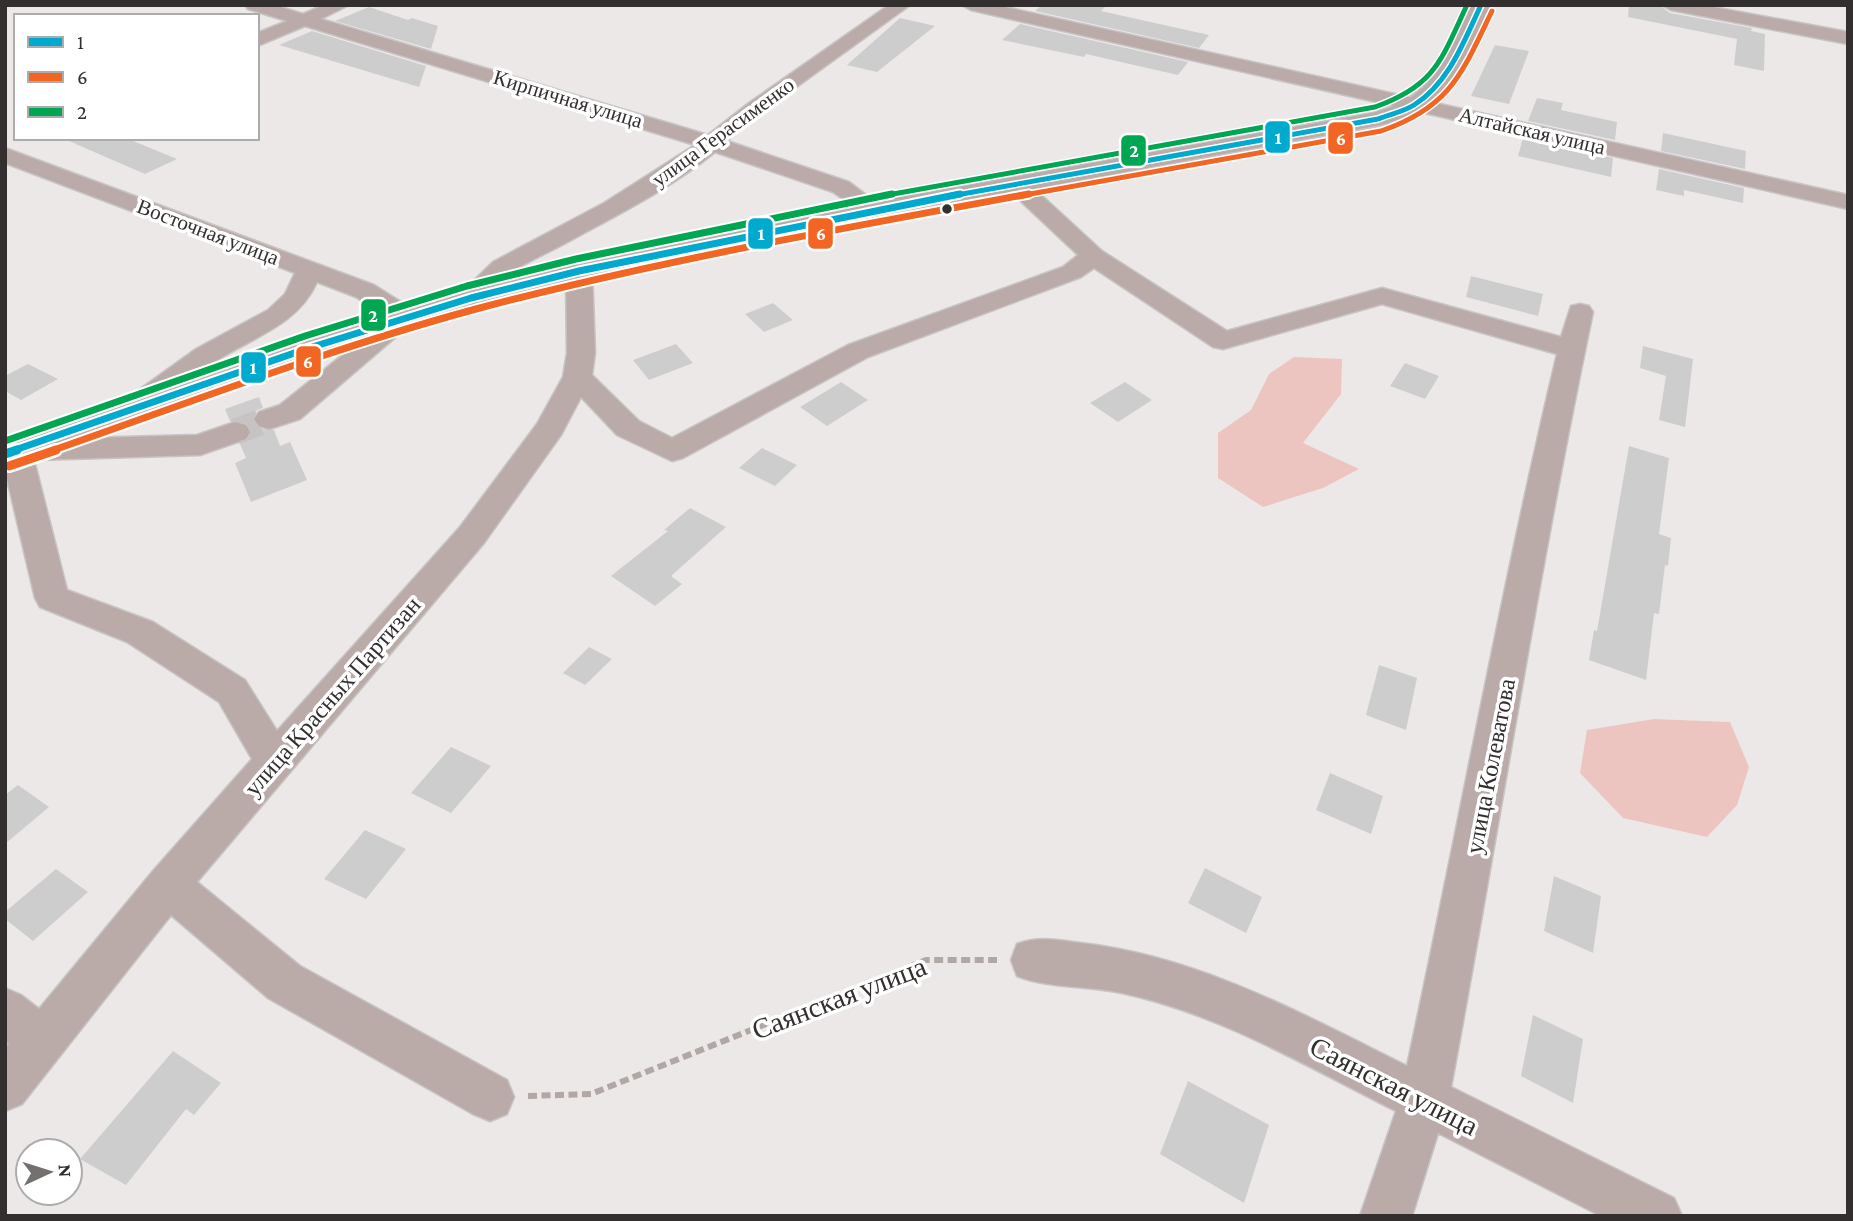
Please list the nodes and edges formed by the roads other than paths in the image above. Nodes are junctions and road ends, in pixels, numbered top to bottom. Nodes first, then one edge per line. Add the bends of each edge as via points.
1 (254, 5) edge
2 (340, 5) edge
3 (901, 5) edge
4 (971, 5) edge
5 (1481, 5) edge
6 (1671, 5) edge
7 (304, 20) junction
8 (1848, 38) edge
9 (259, 39) edge
10 (1416, 104) junction
11 (711, 143) junction
12 (5, 155) edge
13 (1018, 186) junction
14 (1848, 202) edge
15 (874, 210) junction
16 (1093, 256) junction
17 (309, 270) junction
18 (579, 271) junction
19 (471, 298) junction
20 (1580, 312) dead end
21 (407, 317) junction
22 (1571, 349) junction
23 (578, 377) junction
24 (135, 407) junction
25 (269, 419) tunnel mouth
26 (235, 432) tunnel mouth
27 (9, 449) edge
28 (275, 762) junction
29 (168, 885) junction
30 (1033, 960) road end
31 (5, 1011) edge
32 (43, 1042) junction
33 (5, 1087) edge
34 (490, 1097) road end
35 (1424, 1101) junction
36 (1386, 1216) edge
37 (1656, 1216) edge

1 - 7 street, Кирпичная улица
2 - 7 street
3 - 11 street, улица Герасименко
4 - 10 street, Алтайская улица
5 - 10 main road via 1439,82
6 - 8 street
7 - 9 street
7 - 11 street, Кирпичная улица
10 - 13 main road via 1349,125
10 - 14 street, Алтайская улица
11 - 15 street, Кирпичная улица via 841,187
11 - 19 street, улица Герасименко via 612,208 502,267
12 - 17 street, Восточная улица
13 - 15 main road
13 - 16 street
15 - 18 main road
16 - 22 street via 1223,341 1382,296
16 - 23 street via 1072,272 858,351 672,451 628,428
17 - 21 street, Восточная улица via 365,291
17 - 24 street via 297,297 276,316 206,355
18 - 19 main road
18 - 23 street, улица Красных Партизан
19 - 21 main road
20 - 22 street, улица Колеватова
21 - 24 main road
21 - 25 street via 290,412
22 - 35 street, улица Колеватова
23 - 28 street, улица Красных Партизан via 550,428 472,535
24 - 27 main road
26 - 27 street via 200,445
27 - 28 street via 52,598 140,632 232,691
28 - 29 street, улица Красных Партизан
29 - 32 street, улица Красных Партизан
29 - 34 street via 284,982
30 - 35 street, Саянская улица via 1122,970 1235,1005
31 - 32 street
32 - 33 street, улица Красных Партизан
35 - 36 street, улица Колеватова
35 - 37 street, Саянская улица

